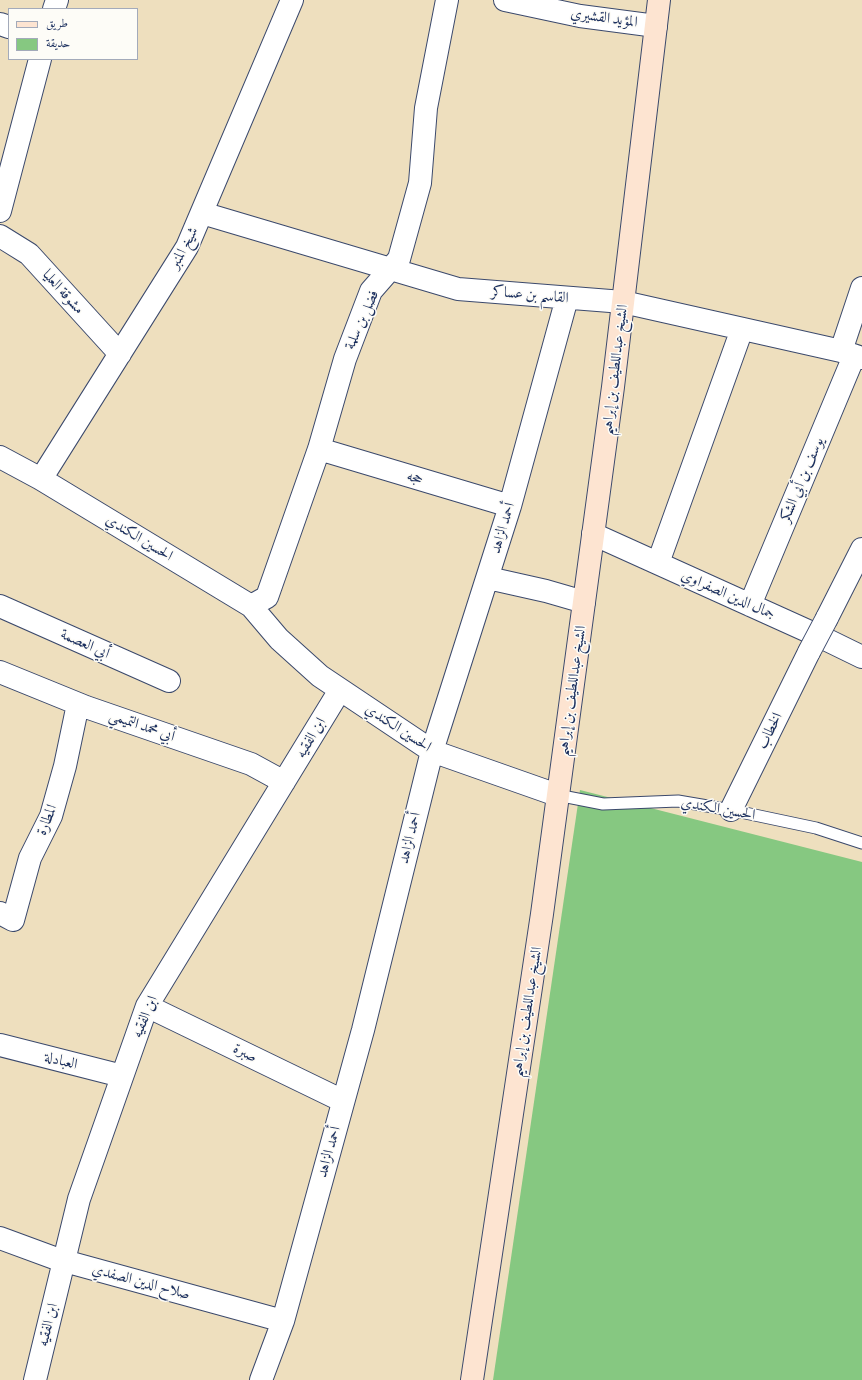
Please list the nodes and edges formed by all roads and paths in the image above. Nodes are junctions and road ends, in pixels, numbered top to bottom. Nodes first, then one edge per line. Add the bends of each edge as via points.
1 (292, 0) edge
2 (447, 0) edge
3 (505, 0) edge
4 (660, 0) edge
5 (656, 26) junction
6 (40, 60) edge
7 (0, 211) edge
8 (202, 213) junction
9 (0, 236) edge
10 (390, 270) junction
11 (862, 288) edge
12 (567, 298) junction
13 (623, 302) junction
14 (742, 329) junction
15 (120, 354) junction
16 (852, 355) edge
17 (319, 449) junction
18 (0, 457) edge
19 (41, 479) junction
20 (510, 506) junction
21 (593, 534) junction
22 (862, 549) edge
23 (658, 563) junction
24 (488, 578) junction
25 (584, 602) junction
26 (750, 605) junction
27 (0, 606) edge
28 (251, 606) junction
29 (862, 656) edge
30 (0, 672) edge
31 (169, 681) dead end
32 (340, 690) junction
33 (78, 704) junction
34 (432, 751) junction
35 (284, 782) junction
36 (558, 795) junction
37 (732, 810) junction
38 (862, 843) edge
39 (0, 912) edge
40 (147, 1006) junction
41 (0, 1045) edge
42 (122, 1076) junction
43 (343, 1101) junction
44 (0, 1238) edge
45 (64, 1261) junction
46 (283, 1321) junction
47 (35, 1380) edge
48 (261, 1380) edge
49 (472, 1380) edge

1 - 8 street, شيخ المنبر
2 - 10 street, فضل بن سلمة via 426,108 420,182 399,259
3 - 5 street, المؤيد القشيري via 580,16
4 - 5 street, الشيخ عبداللطيف بن إبراهيم
5 - 13 street, الشيخ عبداللطيف بن إبراهيم
6 - 7 street
8 - 10 street, القاسم بن عساكر
8 - 15 street, شيخ المنبر via 187,247
9 - 15 street, مشوقة العليا via 29,254
10 - 12 street, القاسم بن عساكر via 458,289
10 - 17 street, فضل بن سلمة via 371,291 345,359
11 - 16 street, يوسف بن أبي الشكر
12 - 13 street, القاسم بن عساكر
12 - 20 street, أحمد الزاهد
13 - 14 street, القاسم بن عساكر
13 - 21 street, الشيخ عبداللطيف بن إبراهيم
14 - 16 street, القاسم بن عساكر
14 - 23 street
15 - 19 street, شيخ المنبر
16 - 26 street, يوسف بن أبي الشكر
17 - 20 street, حجه
17 - 28 street, فضل بن سلمة via 267,597
18 - 19 street, الحسين الكندي
19 - 28 street, الحسين الكندي
20 - 24 street, أحمد الزاهد
21 - 23 street, جمال الدين الصفراوي
21 - 25 street, الشيخ عبداللطيف بن إبراهيم
22 - 37 street, الخطاب, bridge
23 - 26 street, جمال الدين الصفراوي
24 - 25 street
24 - 34 street, أحمد الزاهد
25 - 36 street, الشيخ عبداللطيف بن إبراهيم
26 - 29 street, جمال الدين الصفراوي
27 - 31 street, أبي العصمة
28 - 32 street, الحسين الكندي via 278,639
30 - 33 street, أبي محمد التميمي
32 - 34 street, الحسين الكندي
32 - 35 street, ابن الفقيه
33 - 35 street, أبي محمد التميمي via 251,764
33 - 39 street, المطارة via 51,816 30,858 13,920
34 - 36 street, الحسين الكندي
34 - 43 street, أحمد الزاهد
35 - 40 street, ابن الفقيه
36 - 37 lane, الحسين الكندي via 603,804 678,801
36 - 49 street, الشيخ عبداللطيف بن إبراهيم
37 - 38 lane, الحسين الكندي via 816,828
40 - 42 street, ابن الفقيه
40 - 43 street, صبرة
41 - 42 street, العبادلة
42 - 45 street, ابن الفقيه via 79,1199
43 - 46 street, أحمد الزاهد
44 - 45 street, صلاح الدين الصفدي
45 - 46 street, صلاح الدين الصفدي
45 - 47 street, ابن الفقيه
46 - 48 street, أحمد الزاهد

